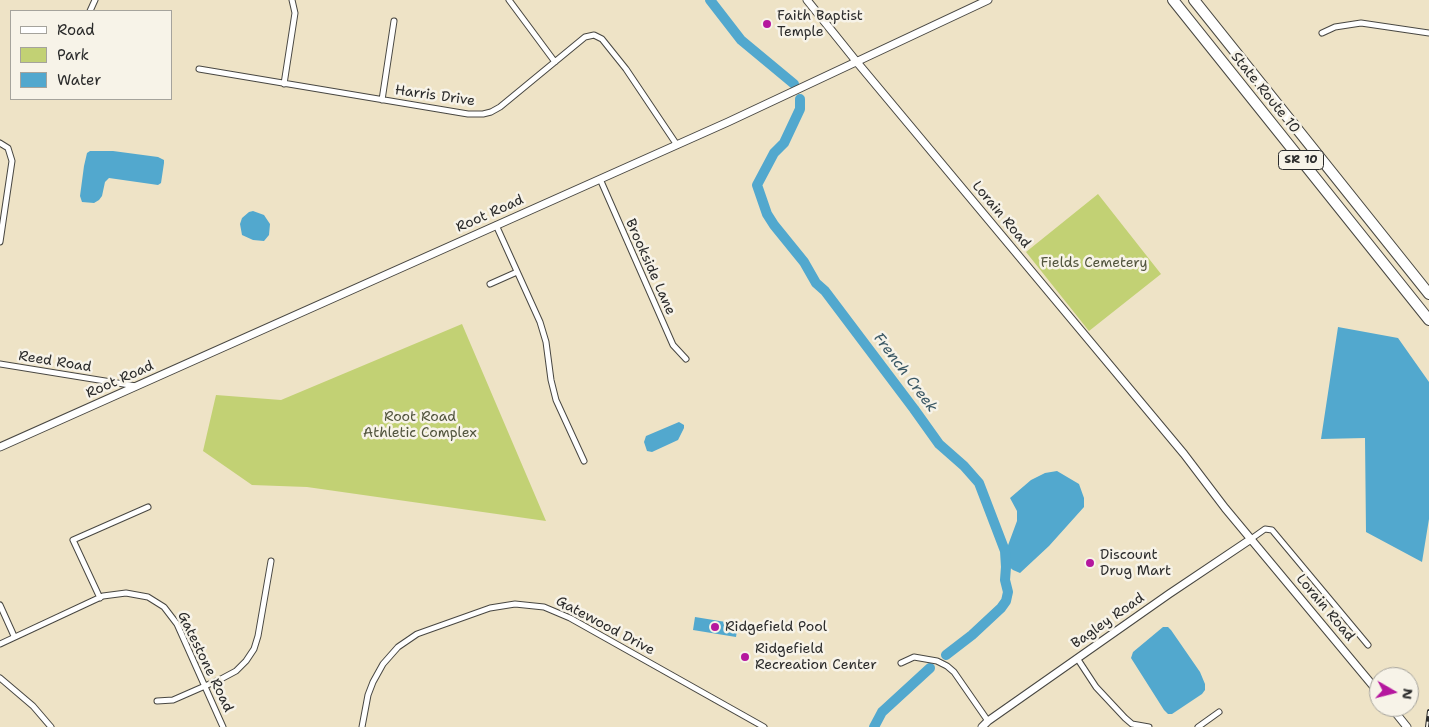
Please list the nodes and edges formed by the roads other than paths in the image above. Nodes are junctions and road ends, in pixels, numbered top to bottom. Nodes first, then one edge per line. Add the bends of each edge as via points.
1 (292, 0) edge
2 (509, 0) edge
3 (807, 0) edge
4 (988, 0) edge
5 (1173, 0) edge
6 (1194, 0) edge
7 (394, 22) dead end
8 (1322, 33) dead end
9 (1429, 33) edge
10 (856, 61) junction
11 (555, 62) junction
12 (199, 69) dead end
13 (284, 84) junction
14 (382, 100) junction
15 (0, 143) edge
16 (677, 145) junction
17 (600, 179) junction
18 (496, 225) junction
19 (0, 242) edge
20 (517, 272) junction
21 (490, 284) dead end
22 (1429, 294) edge
23 (1429, 320) edge
24 (686, 359) dead end
25 (0, 364) edge
26 (136, 386) junction
27 (0, 447) edge
28 (584, 461) dead end
29 (148, 507) dead end
30 (1251, 539) junction
31 (271, 561) dead end
32 (100, 598) junction
33 (0, 605) edge
34 (14, 636) junction
35 (0, 644) edge
36 (1368, 645) dead end
37 (1078, 658) junction
38 (901, 663) dead end
39 (0, 678) edge
40 (1369, 681) edge
41 (205, 686) junction
42 (157, 701) dead end
43 (1219, 712) dead end
44 (988, 721) junction
45 (51, 727) edge
46 (223, 727) edge
47 (362, 727) edge
48 (764, 727) edge
49 (982, 727) edge
50 (1149, 727) edge
51 (1198, 727) edge

1 - 13 street via 294,13
2 - 11 street
3 - 10 street, Lorain Road
4 - 10 street, Root Road
5 - 23 highway, State Route 10 / SR 10
6 - 22 highway, State Route 10 / SR 10
7 - 14 street
8 - 9 street via 1360,22
10 - 16 street, Root Road
10 - 30 street, Lorain Road
11 - 14 street, Harris Drive via 500,107 486,114
11 - 16 street, Harris Drive via 585,37 599,38 629,72
12 - 13 street, Harris Drive
13 - 14 street, Harris Drive
15 - 19 street via 8,148 12,161
16 - 17 street, Root Road
17 - 18 street, Root Road
17 - 24 street, Brookside Lane via 672,345
18 - 20 street
18 - 26 street, Root Road
20 - 21 street
20 - 28 street via 542,328 556,400
25 - 26 street, Reed Road
26 - 27 street, Root Road
29 - 32 street via 73,540
30 - 36 street, Lorain Road via 1265,529 1272,530
30 - 37 street, Bagley Road
30 - 40 street, Lorain Road
31 - 41 street via 254,649 236,671
32 - 34 street, Gatestone Road
32 - 41 street, Gatestone Road via 130,593 148,597 164,607 177,624
33 - 34 street
34 - 35 street, Gatestone Road
37 - 44 street, Bagley Road
37 - 50 street via 1096,687 1125,718 1132,724
38 - 44 street via 914,658 937,661 947,666
39 - 45 street via 33,706
41 - 42 street via 173,700
41 - 46 street, Gatestone Road
43 - 51 street
44 - 49 street, Bagley Road
47 - 48 street, Gatewood Drive via 375,678 387,659 405,642 431,628 484,610 522,604 544,607 563,615

